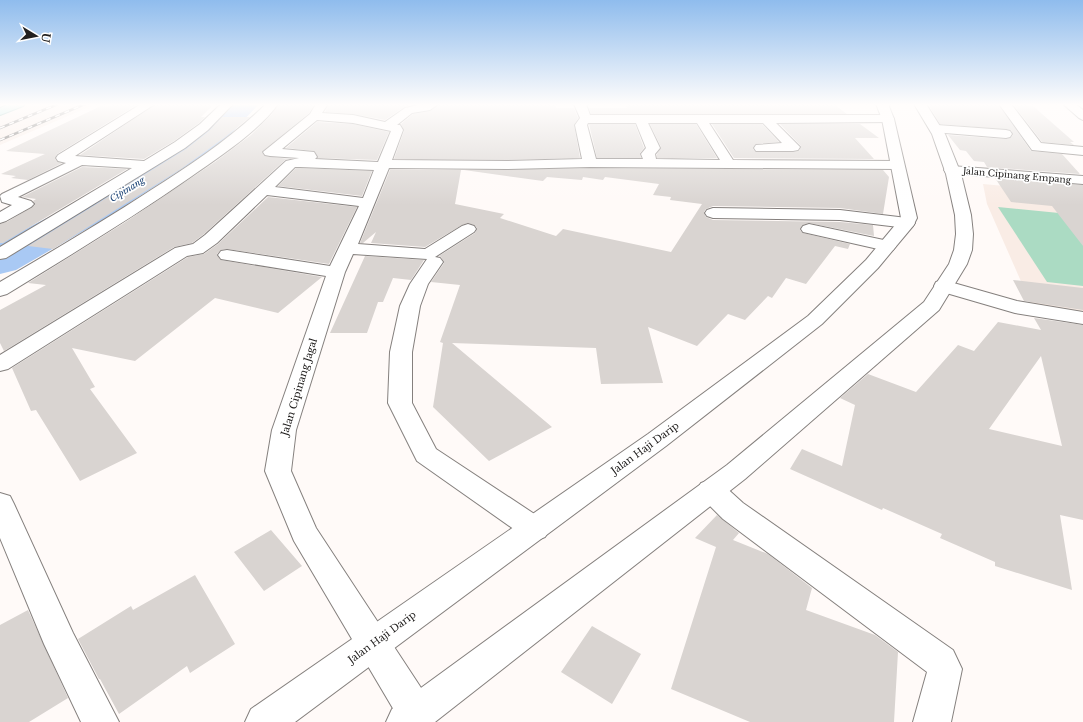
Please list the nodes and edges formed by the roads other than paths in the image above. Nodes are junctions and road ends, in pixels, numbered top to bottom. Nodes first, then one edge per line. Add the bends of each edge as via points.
1 (93, 138) edge
2 (190, 138) edge
3 (234, 138) edge
4 (286, 138) edge
5 (394, 138) edge
6 (584, 138) edge
7 (649, 138) edge
8 (714, 138) edge
9 (784, 138) edge
10 (891, 138) edge
11 (940, 138) edge
12 (1030, 138) edge
13 (761, 148) dead end
14 (1083, 151) edge
15 (80, 161) junction
16 (302, 163) junction
17 (590, 163) junction
18 (651, 164) junction
19 (729, 164) junction
20 (146, 165) junction
21 (382, 165) junction
22 (897, 165) junction
23 (951, 170) junction
24 (1083, 180) edge
25 (263, 190) junction
26 (368, 203) junction
27 (713, 213) dead end
28 (0, 218) edge
29 (907, 222) junction
30 (468, 229) dead end
31 (809, 229) dead end
32 (888, 246) junction
33 (346, 248) junction
34 (0, 254) edge
35 (227, 255) dead end
36 (434, 262) dead end
37 (336, 272) junction
38 (943, 286) junction
39 (0, 290) edge
40 (1083, 318) edge
41 (0, 364) edge
42 (711, 490) junction
43 (0, 504) edge
44 (535, 529) junction
45 (372, 643) junction
46 (410, 718) edge
47 (100, 722) edge
48 (264, 722) edge
49 (932, 722) edge

1 - 15 street via 63,158
2 - 20 street
3 - 39 street via 120,218
4 - 16 street via 270,152 310,156
5 - 21 street, Jalan Cipinang Jagal
6 - 17 street
7 - 18 street via 653,148 648,154
8 - 19 street
9 - 13 street via 793,147
10 - 22 street
11 - 23 street
12 - 14 street via 1037,147
15 - 20 street
15 - 28 street via 7,197 26,204
16 - 21 street
16 - 25 street via 291,164
17 - 18 street
17 - 21 street
18 - 19 street
19 - 22 street
20 - 34 street
21 - 26 street, Jalan Cipinang Jagal
22 - 29 street via 909,218
23 - 24 street, Jalan Cipinang Empang
23 - 38 street via 960,197 964,228 962,251 956,267
25 - 26 street
25 - 41 street via 224,228 197,249 181,252
26 - 33 street, Jalan Cipinang Jagal
27 - 29 street via 840,216
29 - 32 street, Jalan Haji Darip
30 - 33 street via 428,254
31 - 32 street
32 - 44 street, Jalan Haji Darip via 815,320
33 - 37 street, Jalan Cipinang Jagal
35 - 37 street
36 - 44 street via 419,284 410,306 401,352 400,403 426,455
37 - 45 street, Jalan Cipinang Jagal via 284,430 278,471 304,533
38 - 40 street via 1015,307
38 - 42 street via 932,306 736,472
42 - 46 street
42 - 49 street via 733,511 942,662 945,669
43 - 47 street via 61,644
44 - 45 street, Jalan Haji Darip
45 - 46 street, Jalan Cipinang Jagal
45 - 48 street, Jalan Haji Darip

